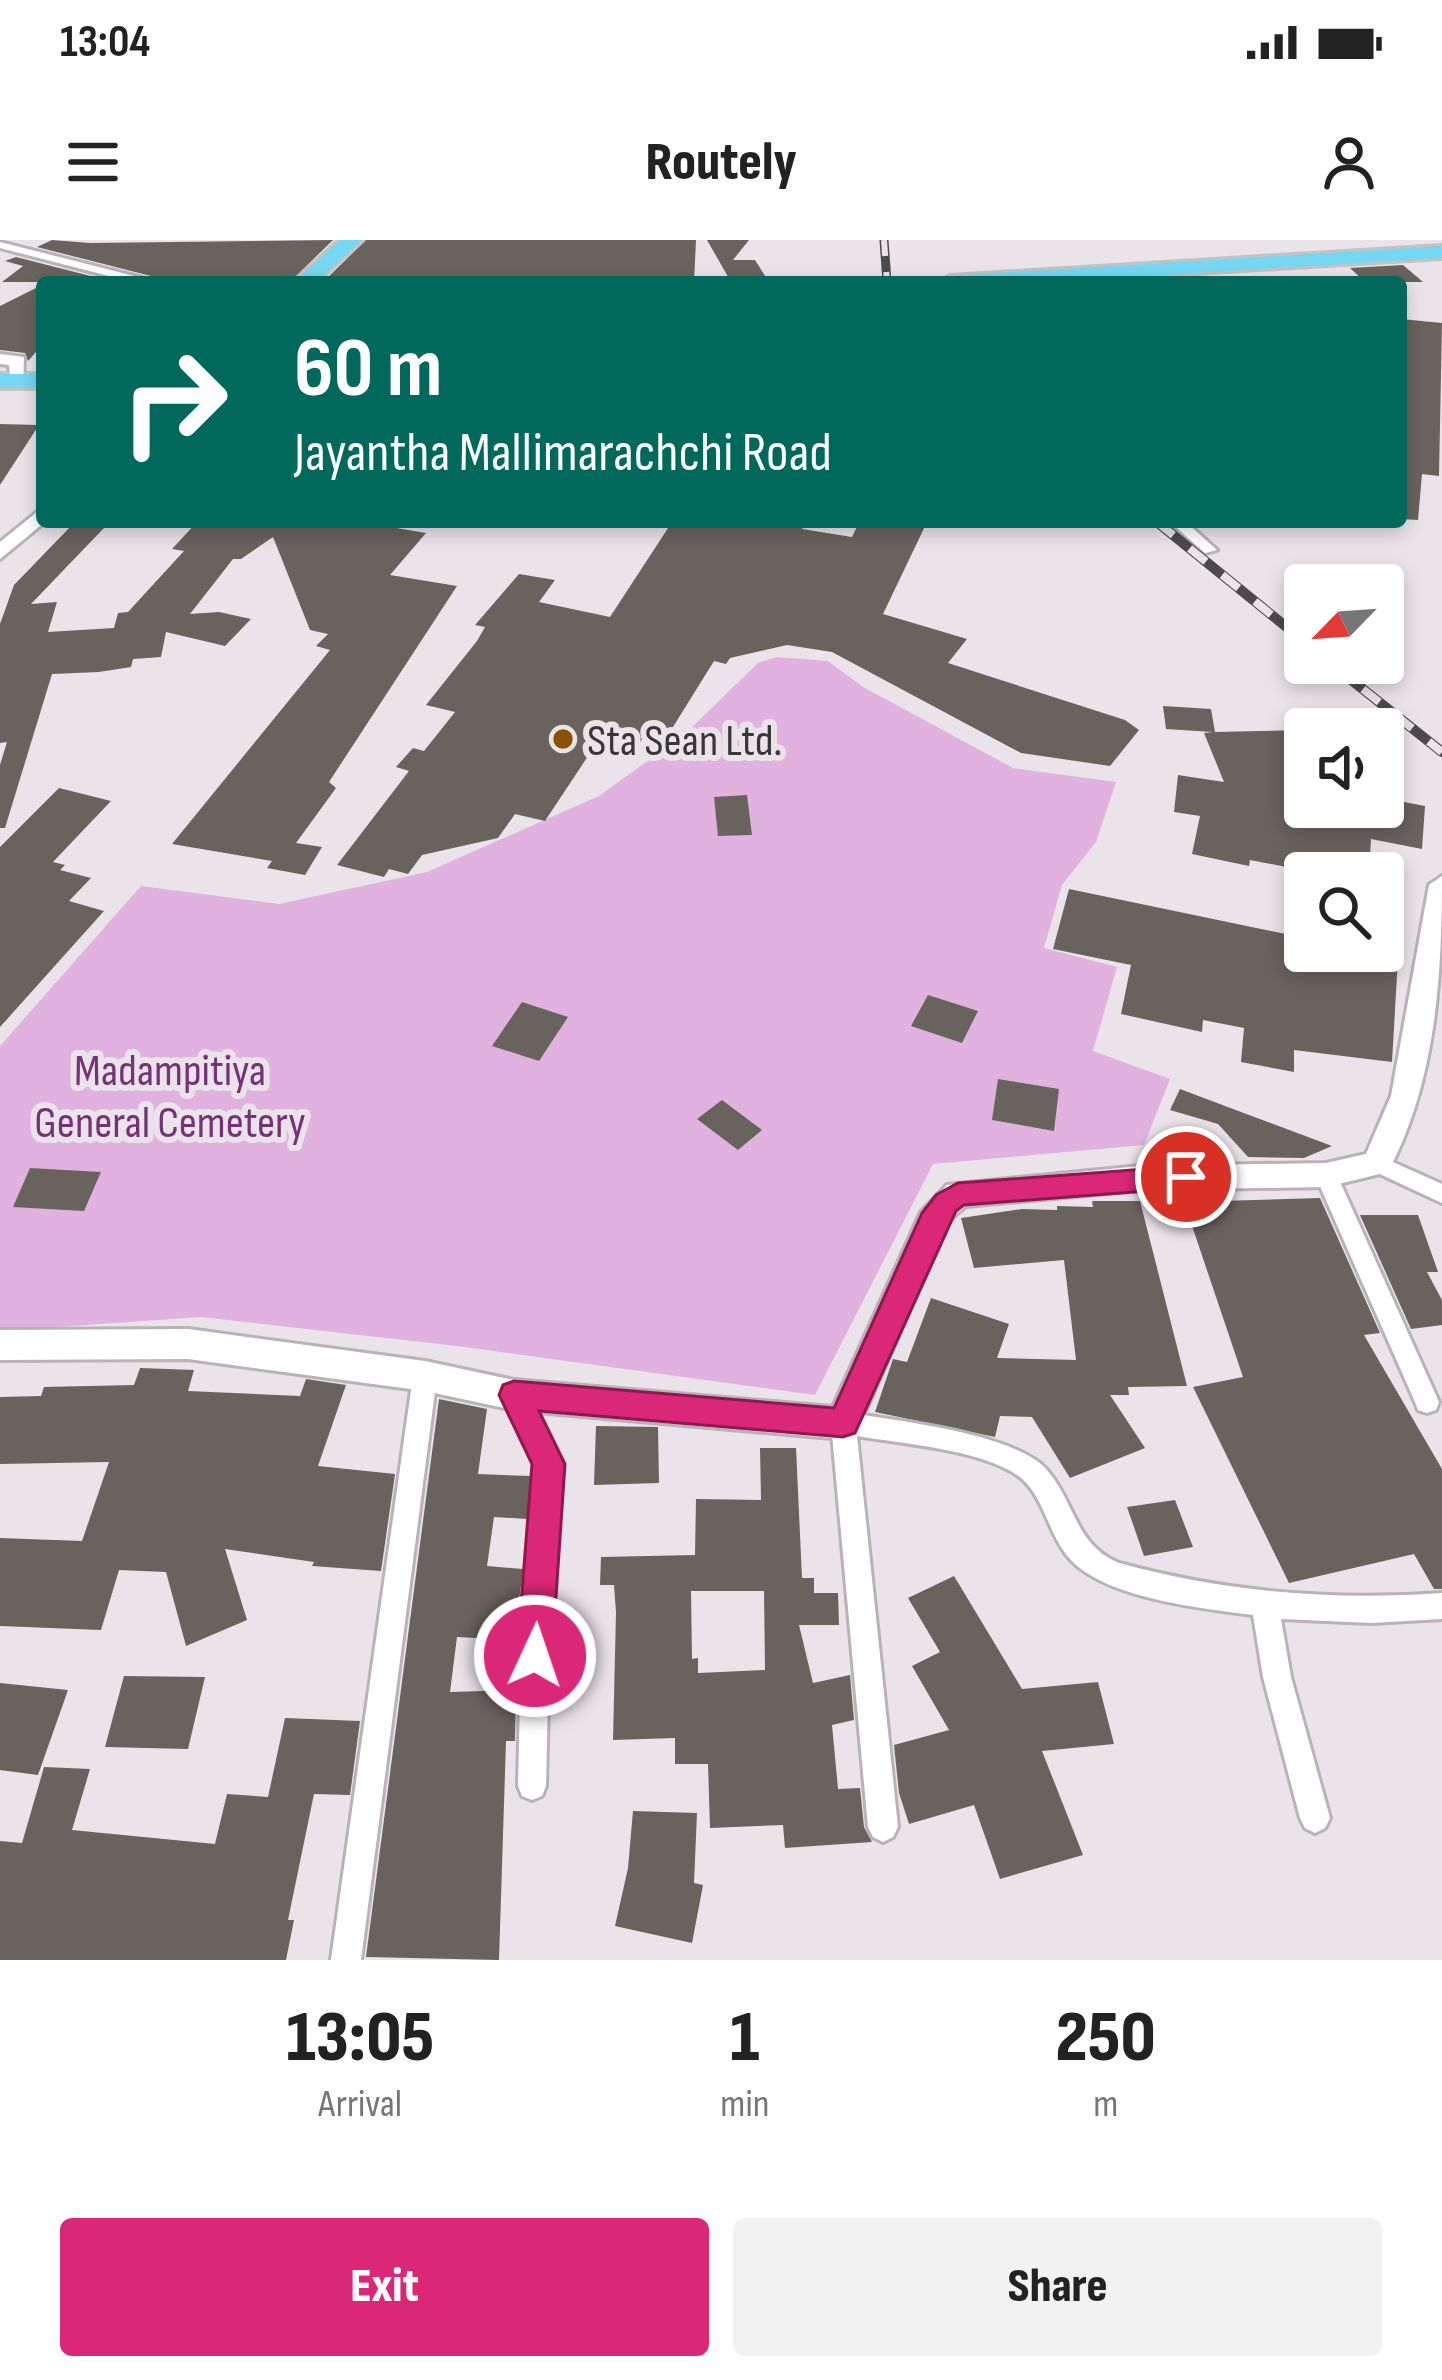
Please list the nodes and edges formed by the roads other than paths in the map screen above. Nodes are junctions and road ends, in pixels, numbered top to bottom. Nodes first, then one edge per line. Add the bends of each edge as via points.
1 (352, 240) edge
2 (0, 245) edge
3 (1442, 252) edge
4 (1442, 263) edge
5 (1303, 265) junction
6 (122, 276) edge
7 (311, 276) edge
8 (1075, 276) edge
9 (1172, 276) edge
10 (0, 359) edge
11 (36, 382) edge
12 (6, 386) edge
13 (36, 396) edge
14 (36, 520) edge
15 (1184, 528) edge
16 (1210, 550) dead end
17 (0, 554) edge
18 (1442, 885) edge
19 (1377, 1163) junction
20 (1326, 1175) junction
21 (1442, 1194) edge
22 (0, 1345) edge
23 (425, 1376) junction
24 (514, 1395) junction
25 (1427, 1402) dead end
26 (843, 1423) junction
27 (1265, 1606) junction
28 (1442, 1606) edge
29 (532, 1786) dead end
30 (1315, 1818) dead end
31 (883, 1827) dead end
32 (346, 1960) edge

1 - 7 main road
2 - 6 street
3 - 5 main road
4 - 5 main road
5 - 8 main road
5 - 9 main road
10 - 12 street via 18,361
11 - 12 main road
12 - 13 main road
14 - 17 street
15 - 16 street
18 - 19 street via 1406,1096
19 - 20 street
19 - 21 street
20 - 25 street
20 - 26 street via 1140,1178 958,1194 937,1213
22 - 23 street via 188,1343
23 - 24 street
23 - 32 street
24 - 26 street
24 - 29 street via 549,1464
26 - 27 street via 1018,1461 1035,1473 1080,1554 1100,1568
26 - 31 street
27 - 28 street
27 - 30 street

